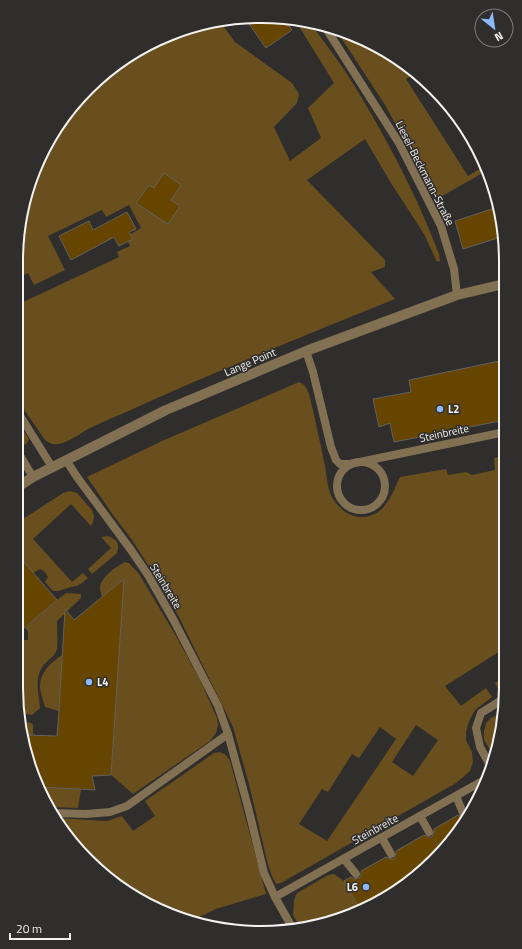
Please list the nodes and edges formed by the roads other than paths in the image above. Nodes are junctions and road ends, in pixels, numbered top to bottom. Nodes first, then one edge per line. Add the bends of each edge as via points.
1 (329, 33) edge
2 (499, 285) edge
3 (457, 295) junction
4 (306, 351) junction
5 (23, 421) edge
6 (499, 433) edge
7 (66, 460) junction
8 (23, 461) edge
9 (358, 462) junction
10 (52, 467) junction
11 (33, 477) junction
12 (23, 483) edge
13 (498, 703) edge
14 (228, 734) junction
15 (487, 761) edge
16 (478, 784) edge
17 (456, 796) junction
18 (59, 813) edge
19 (463, 813) dead end
20 (420, 816) junction
21 (429, 832) dead end
22 (382, 838) junction
23 (391, 854) dead end
24 (344, 859) junction
25 (356, 874) dead end
26 (275, 897) junction
27 (290, 924) edge

1 - 3 lane, Liesel-Beckmann-Straße via 399,143 441,226 454,269
2 - 3 street, Lange Point
3 - 4 street, Lange Point
4 - 7 street, Lange Point via 166,410
4 - 9 lane, Steinbreite via 336,460 340,464
5 - 10 lane
6 - 9 lane, Steinbreite
7 - 10 street, Lange Point
7 - 14 lane, Steinbreite via 148,575 218,706
8 - 11 lane
9 - 9 lane via 374,466 380,471 385,483 381,499 366,510 349,508 338,492 337,483 340,475
10 - 11 street, Lange Point
11 - 12 street, Lange Point
13 - 15 lane via 481,713 476,728 480,747
14 - 18 lane via 127,806 110,812
14 - 26 lane, Steinbreite via 264,874
16 - 17 lane, Steinbreite
17 - 19 lane
17 - 20 lane, Steinbreite
20 - 21 lane
20 - 22 lane, Steinbreite
22 - 23 lane
22 - 24 lane, Steinbreite
24 - 25 lane
24 - 26 lane, Steinbreite
26 - 27 lane, Steinbreite

